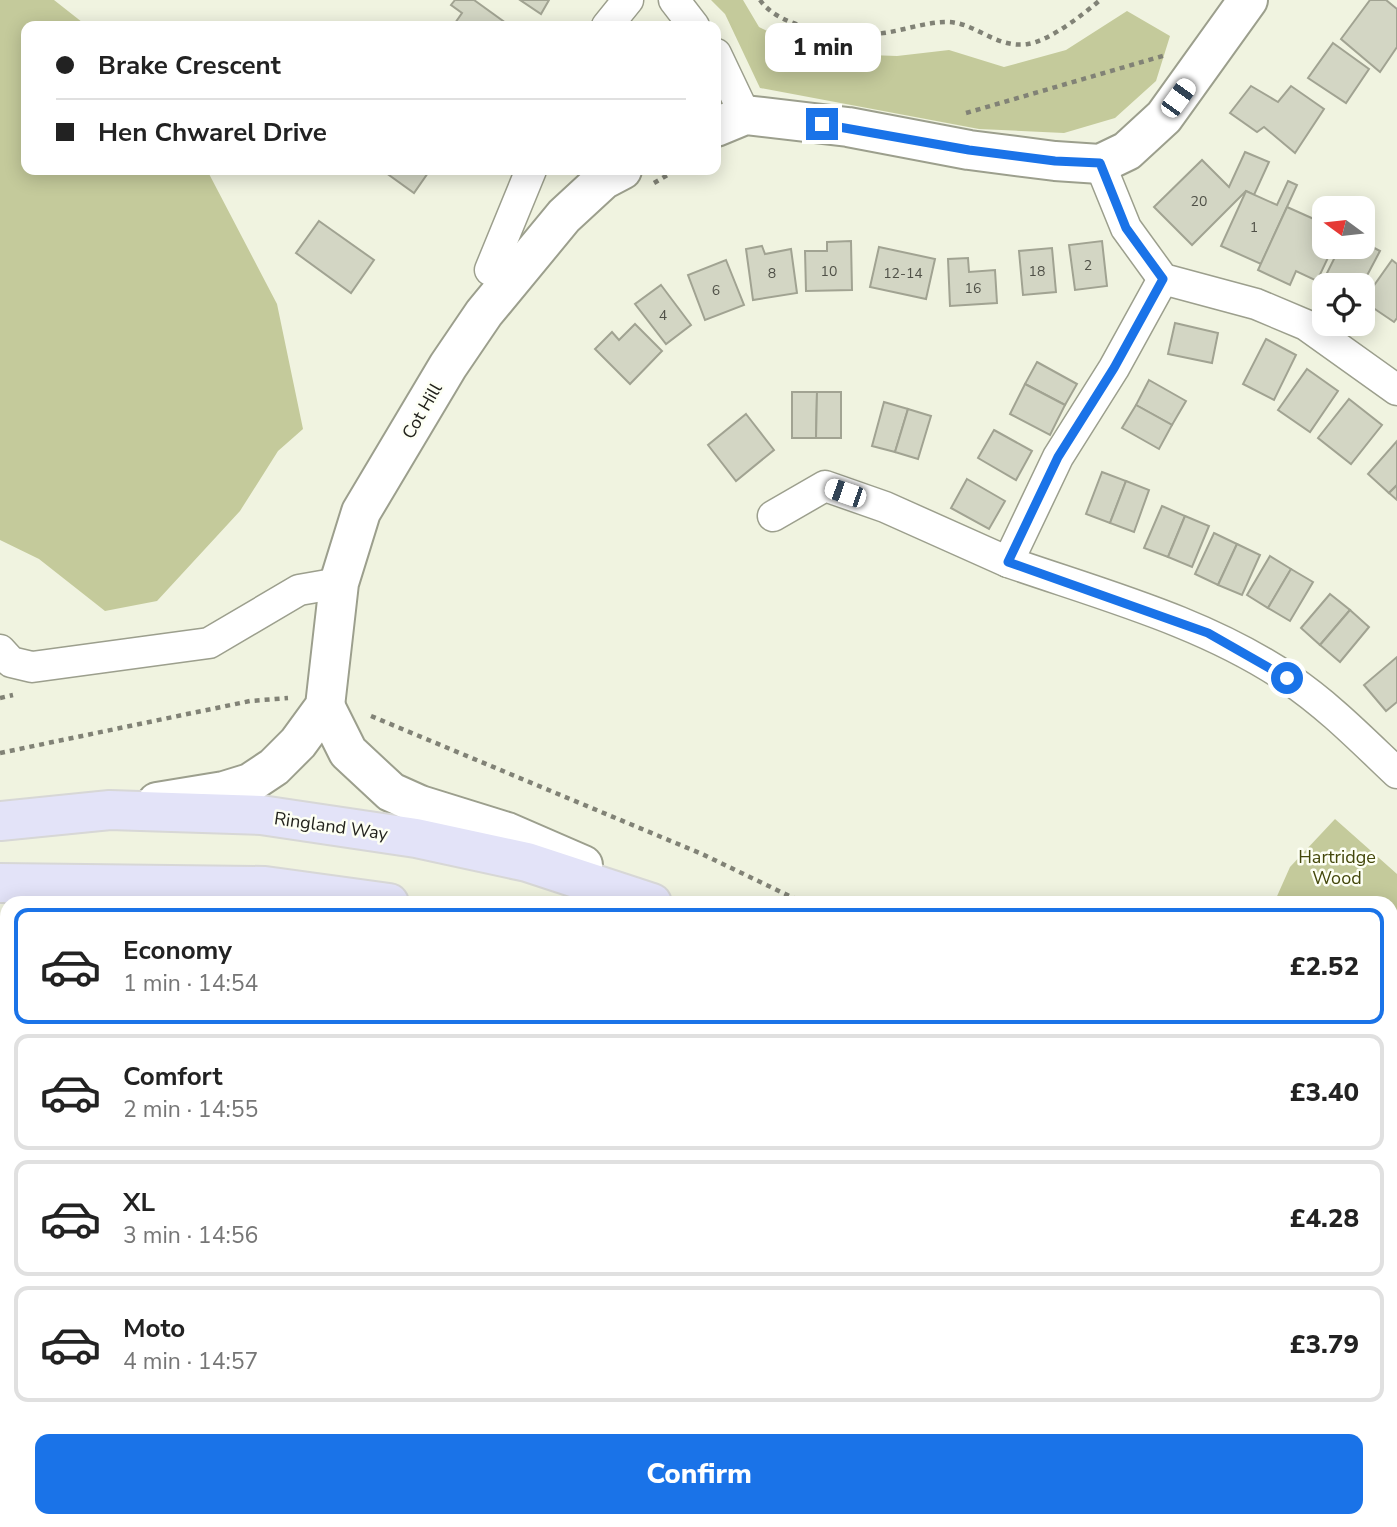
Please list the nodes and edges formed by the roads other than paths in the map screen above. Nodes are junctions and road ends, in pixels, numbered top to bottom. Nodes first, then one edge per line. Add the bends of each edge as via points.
1 (628, 0) edge
2 (674, 0) edge
3 (1248, 0) edge
4 (611, 21) edge
5 (690, 21) edge
6 (721, 78) edge
7 (730, 121) edge
8 (1100, 163) junction
9 (529, 175) edge
10 (637, 176) edge
11 (490, 270) dead end
12 (1163, 279) junction
13 (1397, 390) edge
14 (773, 516) dead end
15 (1008, 562) junction
16 (339, 583) junction
17 (0, 650) edge
18 (326, 706) junction
19 (1397, 773) edge
20 (110, 810) junction
21 (0, 821) edge
22 (0, 883) edge
23 (338, 896) edge
24 (631, 896) edge
25 (652, 896) edge

1 - 4 street
2 - 5 street
3 - 8 street via 1164,117 1127,152
6 - 7 street
7 - 8 street via 848,127 969,150
8 - 12 street via 1126,228
9 - 11 street
10 - 16 street, Cot Hill via 603,180 564,216 513,275 464,342 361,512
12 - 13 street via 1256,304 1306,325
12 - 15 street via 1058,457
14 - 15 street via 825,486 885,507
15 - 19 street via 1208,633 1287,678 1335,714
16 - 17 street via 299,590 209,643 32,667 11,662
16 - 18 street, Cot Hill
18 - 20 street via 298,743 250,783
18 - 25 street via 348,752 391,792 420,806 506,832
20 - 21 main road, Ringland Way
20 - 24 main road, Ringland Way via 261,815 416,838 527,862
22 - 23 main road via 265,886

